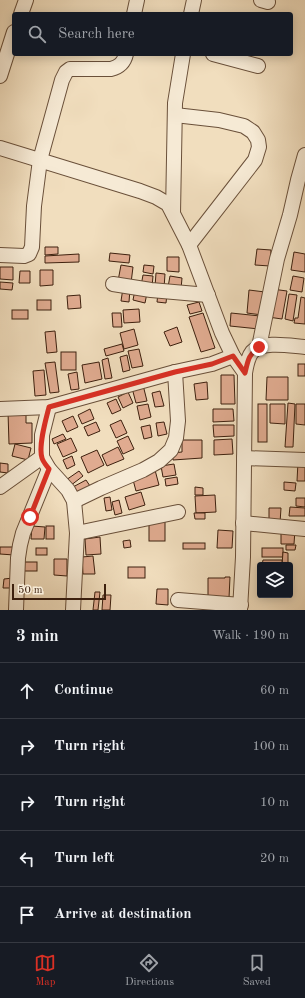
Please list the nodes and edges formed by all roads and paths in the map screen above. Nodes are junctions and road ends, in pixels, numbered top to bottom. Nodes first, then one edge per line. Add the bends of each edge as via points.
1 (26, 0) edge
2 (137, 0) edge
3 (194, 0) edge
4 (22, 12) edge
5 (134, 12) edge
6 (191, 12) edge
7 (12, 38) edge
8 (125, 56) edge
9 (183, 56) edge
10 (220, 56) edge
11 (258, 66) dead end
12 (0, 76) edge
13 (175, 115) junction
14 (0, 148) edge
15 (305, 155) edge
16 (40, 160) junction
17 (173, 213) junction
18 (189, 245) junction
19 (0, 255) edge
20 (113, 284) dead end
21 (208, 295) junction
22 (259, 347) junction
23 (305, 347) edge
24 (233, 356) junction
25 (175, 372) junction
26 (245, 373) junction
27 (49, 407) junction
28 (0, 409) edge
29 (244, 458) junction
30 (305, 460) edge
31 (45, 463) junction
32 (0, 487) edge
33 (74, 501) junction
34 (178, 512) dead end
35 (243, 523) junction
36 (305, 529) edge
37 (77, 533) junction
38 (178, 600) dead end
39 (240, 608) edge
40 (16, 610) edge
41 (73, 610) edge

1 - 4 street
2 - 5 street
3 - 6 street
7 - 12 street
8 - 16 street via 122,63 111,69 66,72
9 - 13 street
10 - 11 street
13 - 17 street
13 - 18 street via 244,126 253,132 258,140 255,160
14 - 16 street
15 - 22 street via 277,258
16 - 17 street via 156,197 168,204
16 - 19 street via 32,247 29,254 24,256
17 - 18 street
18 - 21 street
20 - 21 street
21 - 24 street
22 - 23 street via 270,344
22 - 26 street via 252,352
24 - 25 street via 212,364
24 - 26 street
25 - 27 street
25 - 33 street via 178,421 176,438 171,450 143,470
26 - 29 street
27 - 28 street
27 - 31 street via 42,434
29 - 30 street
29 - 35 street
31 - 32 street
31 - 33 street
31 - 40 street via 20,545
33 - 37 street
34 - 37 street
35 - 36 street
35 - 39 street
37 - 41 street
38 - 39 street

